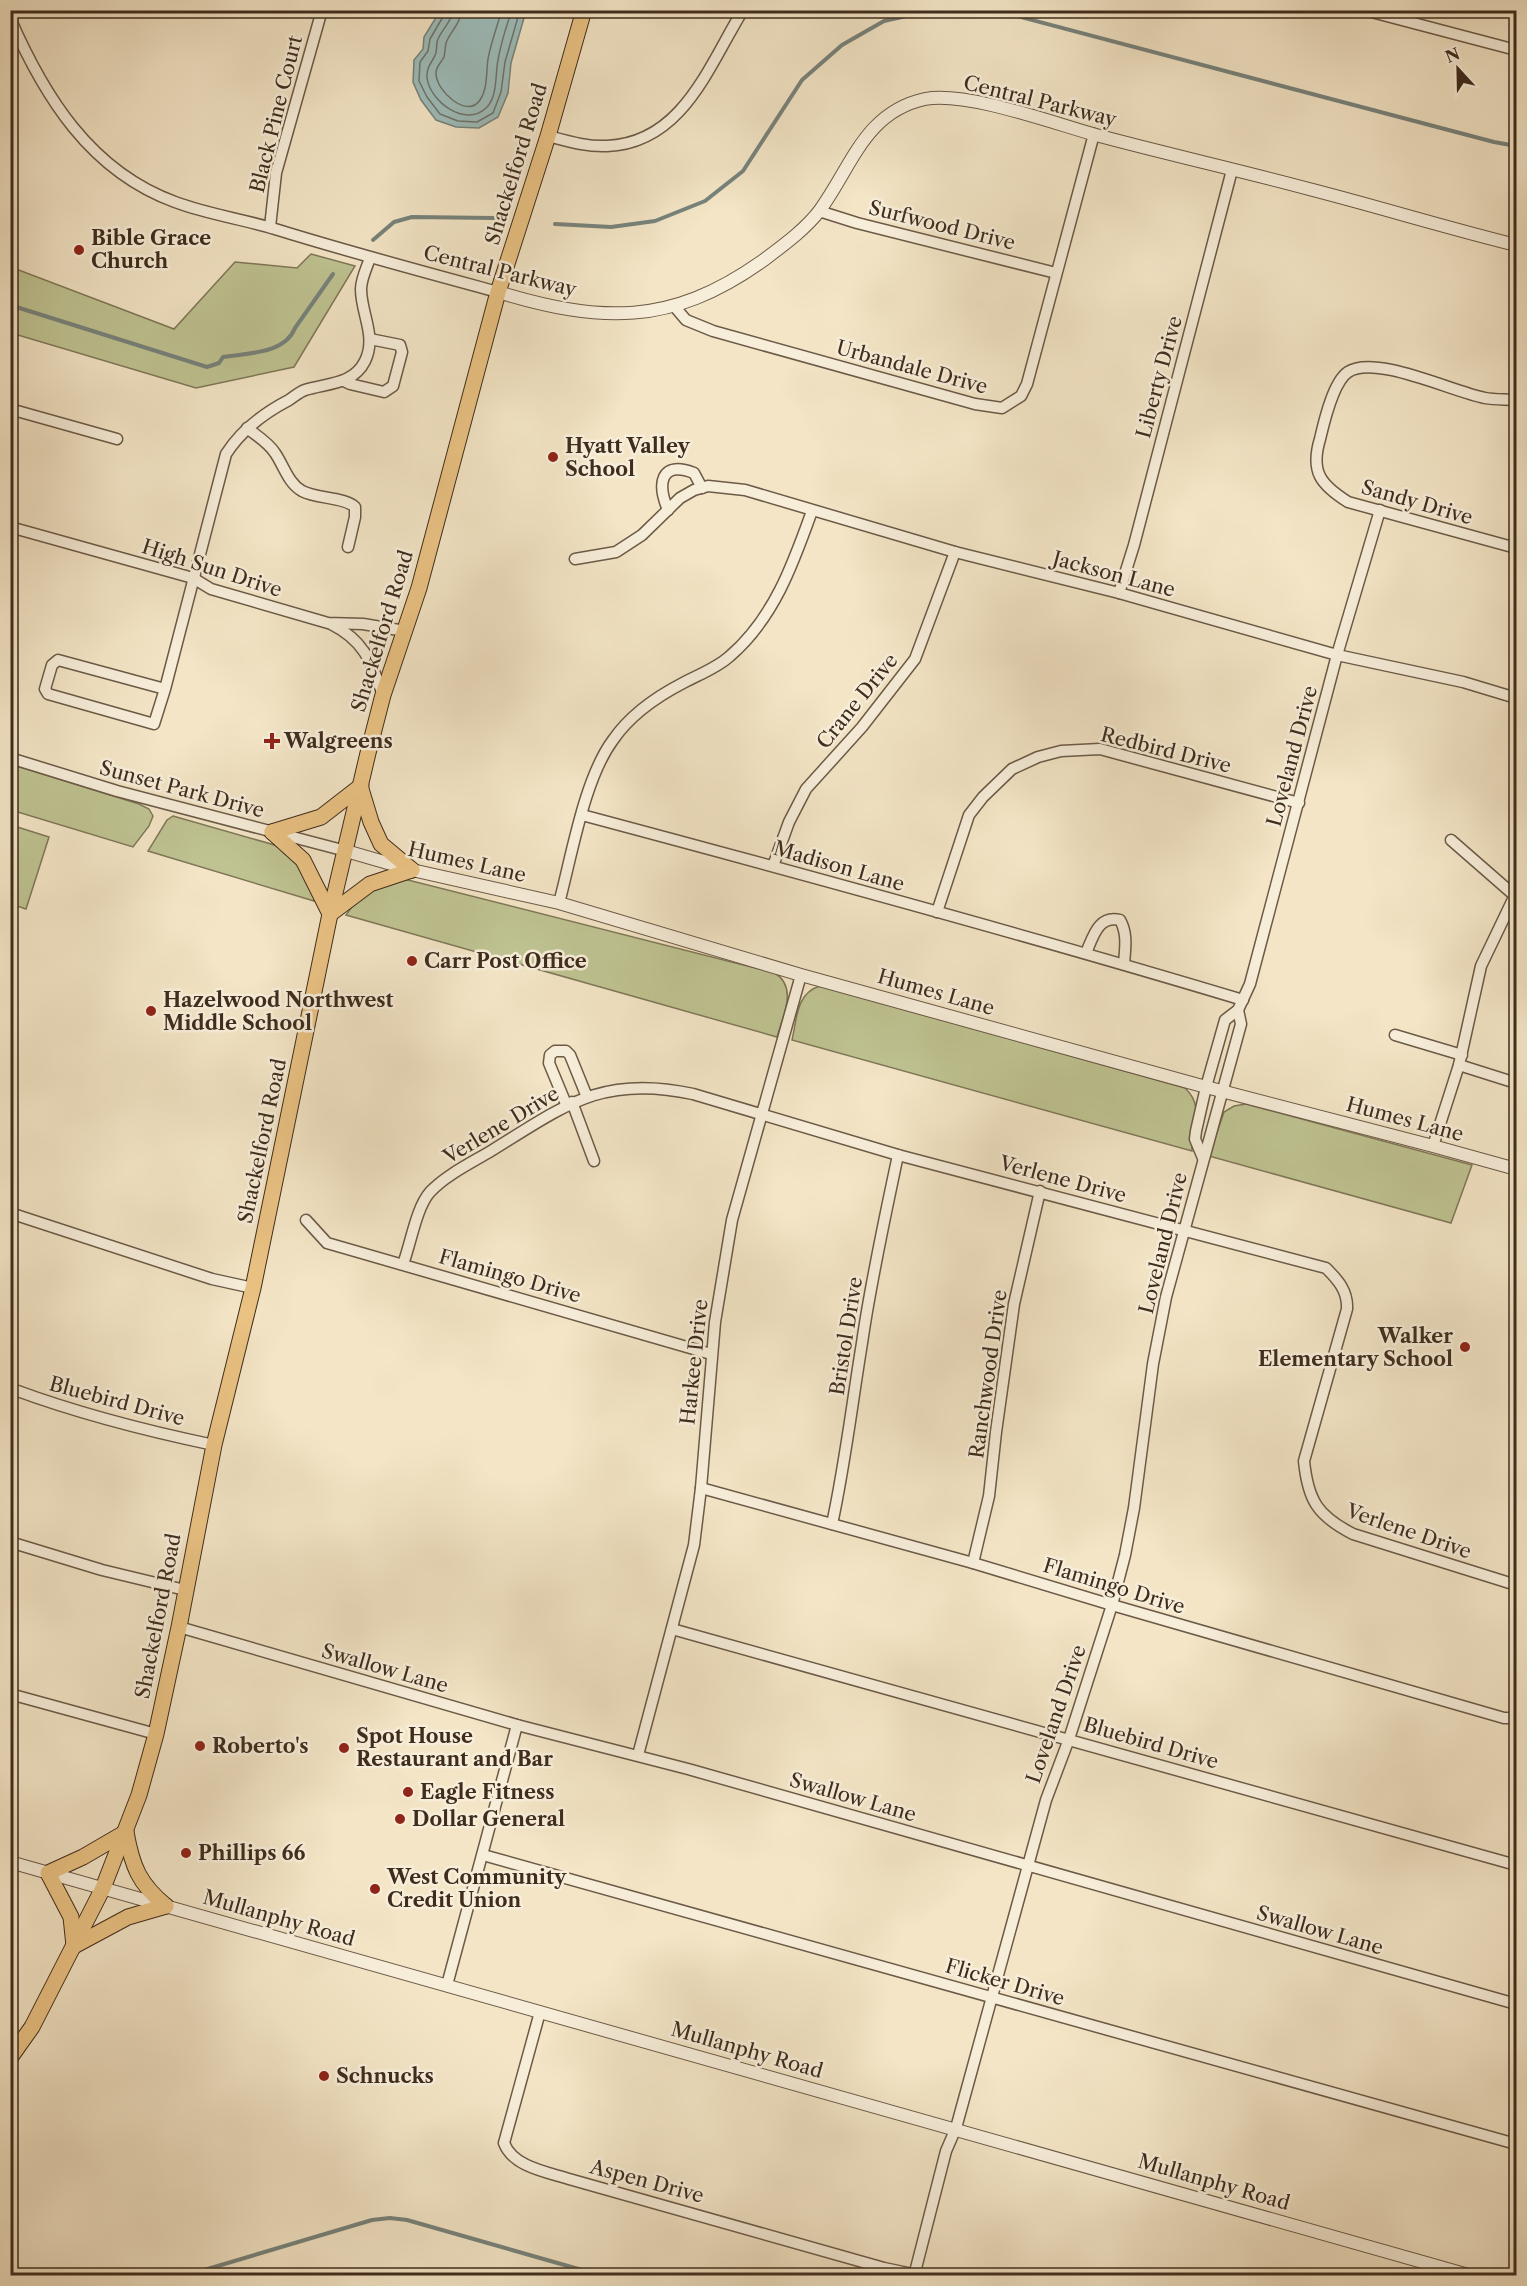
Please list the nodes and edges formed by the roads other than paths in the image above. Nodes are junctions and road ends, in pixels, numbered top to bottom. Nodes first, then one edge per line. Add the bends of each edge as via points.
1 (322, 10) edge
2 (584, 10) edge
3 (743, 10) edge
4 (1364, 10) edge
5 (10, 18) edge
6 (13, 31) edge
7 (1516, 50) edge
8 (1094, 134) junction
9 (548, 136) junction
10 (1232, 170) junction
11 (819, 211) junction
12 (270, 227) junction
13 (1516, 245) edge
14 (370, 258) junction
15 (1056, 273) junction
16 (498, 292) junction
17 (674, 306) junction
18 (370, 339) junction
19 (344, 381) junction
20 (1516, 400) edge
21 (10, 409) edge
22 (247, 428) junction
23 (117, 440) dead end
24 (702, 488) junction
25 (668, 510) junction
26 (1380, 510) junction
27 (812, 511) junction
28 (10, 527) edge
29 (348, 547) dead end
30 (1516, 548) edge
31 (955, 552) junction
32 (574, 559) dead end
33 (193, 578) junction
34 (1119, 593) junction
35 (328, 623) junction
36 (405, 631) junction
37 (1337, 655) junction
38 (165, 689) junction
39 (383, 695) junction
40 (1516, 698) edge
41 (10, 758) edge
42 (361, 786) junction
43 (1299, 803) junction
44 (582, 815) junction
45 (272, 832) junction
46 (1450, 840) dead end
47 (346, 851) junction
48 (773, 866) junction
49 (412, 870) junction
50 (1515, 894) edge
51 (559, 903) junction
52 (938, 912) junction
53 (330, 914) junction
54 (1086, 953) junction
55 (1124, 964) junction
56 (801, 975) junction
57 (1241, 1005) junction
58 (1395, 1035) dead end
59 (1460, 1060) junction
60 (1516, 1083) edge
61 (1206, 1087) junction
62 (1222, 1092) junction
63 (587, 1097) junction
64 (569, 1103) junction
65 (761, 1113) junction
66 (1433, 1146) junction
67 (898, 1155) junction
68 (1203, 1158) junction
69 (594, 1161) dead end
70 (1516, 1170) edge
71 (1040, 1191) junction
72 (10, 1213) edge
73 (306, 1220) dead end
74 (1184, 1229) junction
75 (403, 1264) junction
76 (253, 1288) junction
77 (711, 1354) junction
78 (12, 1388) edge
79 (214, 1445) junction
80 (701, 1488) junction
81 (832, 1524) junction
82 (10, 1542) edge
83 (973, 1563) junction
84 (1516, 1585) edge
85 (185, 1590) junction
86 (1112, 1605) junction
87 (179, 1627) junction
88 (672, 1629) junction
89 (10, 1694) edge
90 (1516, 1718) edge
91 (517, 1725) junction
92 (156, 1734) junction
93 (1069, 1739) junction
94 (638, 1755) junction
95 (126, 1832) junction
96 (483, 1856) junction
97 (10, 1862) edge
98 (1516, 1865) edge
99 (1027, 1866) junction
100 (48, 1873) junction
101 (104, 1888) junction
102 (166, 1906) junction
103 (74, 1946) junction
104 (447, 1985) junction
105 (991, 1996) junction
106 (1516, 2004) edge
107 (540, 2012) junction
108 (10, 2058) edge
109 (956, 2128) junction
110 (1516, 2144) edge
111 (1428, 2263) junction
112 (917, 2275) edge
113 (1424, 2276) edge
114 (1472, 2276) edge

1 - 12 street, Black Pine Court via 276,173
2 - 9 main road, Shackelford Road
3 - 9 street via 705,77 665,127 638,140 606,146
4 - 7 street
5 - 6 street, Central Parkway
6 - 12 street, Central Parkway via 61,112 119,172 173,201
8 - 10 street, Central Parkway
8 - 11 street, Central Parkway via 976,101 927,99 903,107 867,133
8 - 15 street, Urbandale Drive
9 - 16 main road, Shackelford Road
10 - 13 street, Central Parkway
10 - 34 street, Liberty Drive
11 - 15 street, Surfwood Drive
11 - 17 street, Central Parkway via 746,273
12 - 14 street, Central Parkway
14 - 16 street, Central Parkway
14 - 18 street via 361,285
15 - 17 street, Urbandale Drive via 1027,384 1021,396 1002,408 975,404 713,331 687,320
16 - 17 street, Central Parkway via 546,307 596,314 621,315
16 - 36 main road, Shackelford Road
18 - 19 street via 358,372
18 - 19 street via 400,345 402,352 393,386 384,392
19 - 22 street via 304,391
20 - 26 street, Sandy Drive via 1484,398 1365,366 1347,373 1325,418 1317,448 1317,473 1330,490 1348,502
21 - 23 street
22 - 29 street via 267,442 300,490 350,502 355,507
22 - 33 street via 226,454
24 - 25 street via 680,498
24 - 25 street via 694,473 670,469 662,488
24 - 27 street, Jackson Lane via 745,490
25 - 32 street via 642,535 616,552
26 - 30 street, Sandy Drive
26 - 37 street, Loveland Drive
27 - 31 street, Jackson Lane
27 - 44 street via 792,566 766,617 729,657 630,718 598,763
28 - 33 street, High Sun Drive
31 - 34 street, Jackson Lane
31 - 48 street, Crane Drive via 915,659 807,789 789,822
33 - 35 street, High Sun Drive via 211,589
33 - 38 street
34 - 37 street, Jackson Lane
35 - 36 street, High Sun Drive
35 - 39 street via 345,631 363,651 372,663
36 - 39 main road, Shackelford Road
37 - 40 street, Jackson Lane via 1463,682
37 - 43 street, Loveland Drive
38 - 38 street via 154,724 48,694 45,689 57,660
39 - 42 main road, Shackelford Road
41 - 45 street, Sunset Park Drive
42 - 45 main road via 321,817
42 - 47 main road, Shackelford Road
42 - 49 main road via 370,822 381,844
43 - 52 street, Redbird Drive via 1100,749 1061,751 1038,757 1012,769 969,815
43 - 57 street, Loveland Drive
44 - 48 street, Madison Lane
44 - 51 street
45 - 47 street, Sunset Park Drive
45 - 53 main road via 303,860
46 - 50 street
47 - 49 street, Humes Lane
47 - 53 main road, Shackelford Road
48 - 52 street, Madison Lane
49 - 51 street, Humes Lane
49 - 53 main road via 370,884
50 - 59 street via 1481,966
51 - 56 street, Humes Lane
52 - 54 street, Madison Lane
53 - 76 main road, Shackelford Road
54 - 55 street, Madison Lane
54 - 55 street via 1104,920 1120,920 1126,938
55 - 57 street, Madison Lane
56 - 61 street, Humes Lane
56 - 65 street, Harkee Drive
57 - 61 street, Loveland Drive via 1226,1020
57 - 62 street, Loveland Drive via 1241,1024
58 - 59 street
59 - 60 street
59 - 66 street
61 - 62 street, Humes Lane
61 - 68 street, Loveland Drive via 1195,1139
62 - 66 street, Humes Lane
62 - 68 street, Loveland Drive
63 - 64 street, Verlene Drive
63 - 64 street via 570,1056 566,1051 555,1051 549,1063
63 - 65 street, Verlene Drive via 626,1089 667,1088
64 - 69 street
64 - 75 street, Verlene Drive via 430,1191
65 - 67 street, Verlene Drive
65 - 77 street, Harkee Drive via 728,1241
66 - 70 street, Humes Lane
67 - 71 street, Verlene Drive
67 - 81 street, Bristol Drive via 878,1247
68 - 74 street, Loveland Drive
71 - 74 street, Verlene Drive
71 - 83 street, Ranchwood Drive via 1014,1304 989,1496
72 - 76 street via 212,1279
73 - 75 street, Flamingo Drive via 327,1243
74 - 84 street, Verlene Drive via 1326,1268 1341,1282 1347,1309 1304,1461 1311,1499 1320,1512 1353,1534
74 - 86 street, Loveland Drive via 1153,1364 1134,1508
75 - 77 street, Flamingo Drive
76 - 79 main road, Shackelford Road
77 - 80 street, Harkee Drive
78 - 79 street, Bluebird Drive via 59,1406
79 - 85 main road, Shackelford Road
80 - 81 street, Flamingo Drive
80 - 88 street, Harkee Drive via 694,1545
81 - 83 street, Flamingo Drive
82 - 85 street
83 - 86 street, Flamingo Drive
85 - 87 main road, Shackelford Road
86 - 90 street, Flamingo Drive via 1504,1718
86 - 93 street, Loveland Drive
87 - 91 street, Swallow Lane
87 - 92 main road, Shackelford Road
88 - 93 street, Bluebird Drive
88 - 94 street, Harkee Drive
89 - 92 street
91 - 94 street, Swallow Lane
91 - 96 street
92 - 95 main road, Shackelford Road
93 - 98 street, Bluebird Drive
93 - 99 street, Loveland Drive
94 - 99 street, Swallow Lane
95 - 100 main road
95 - 101 main road, Shackelford Road
95 - 102 main road via 138,1876
96 - 104 street
96 - 105 street, Flicker Drive
97 - 100 street, Mullanphy Road
99 - 105 street, Loveland Drive
99 - 106 street, Swallow Lane
100 - 101 street, Mullanphy Road
100 - 103 main road via 70,1917
101 - 102 street, Mullanphy Road
101 - 103 main road, Shackelford Road
102 - 103 main road via 128,1917
102 - 104 street, Mullanphy Road
103 - 108 main road, Shackelford Road via 32,2027
104 - 107 street, Mullanphy Road
105 - 109 street, Loveland Drive
105 - 110 street, Flicker Drive
107 - 109 street, Mullanphy Road
107 - 112 street, Aspen Drive via 504,2143 508,2154 518,2161 569,2179
109 - 111 street, Mullanphy Road
109 - 112 street, Loveland Drive via 946,2151
111 - 113 street
111 - 114 street, Mullanphy Road

